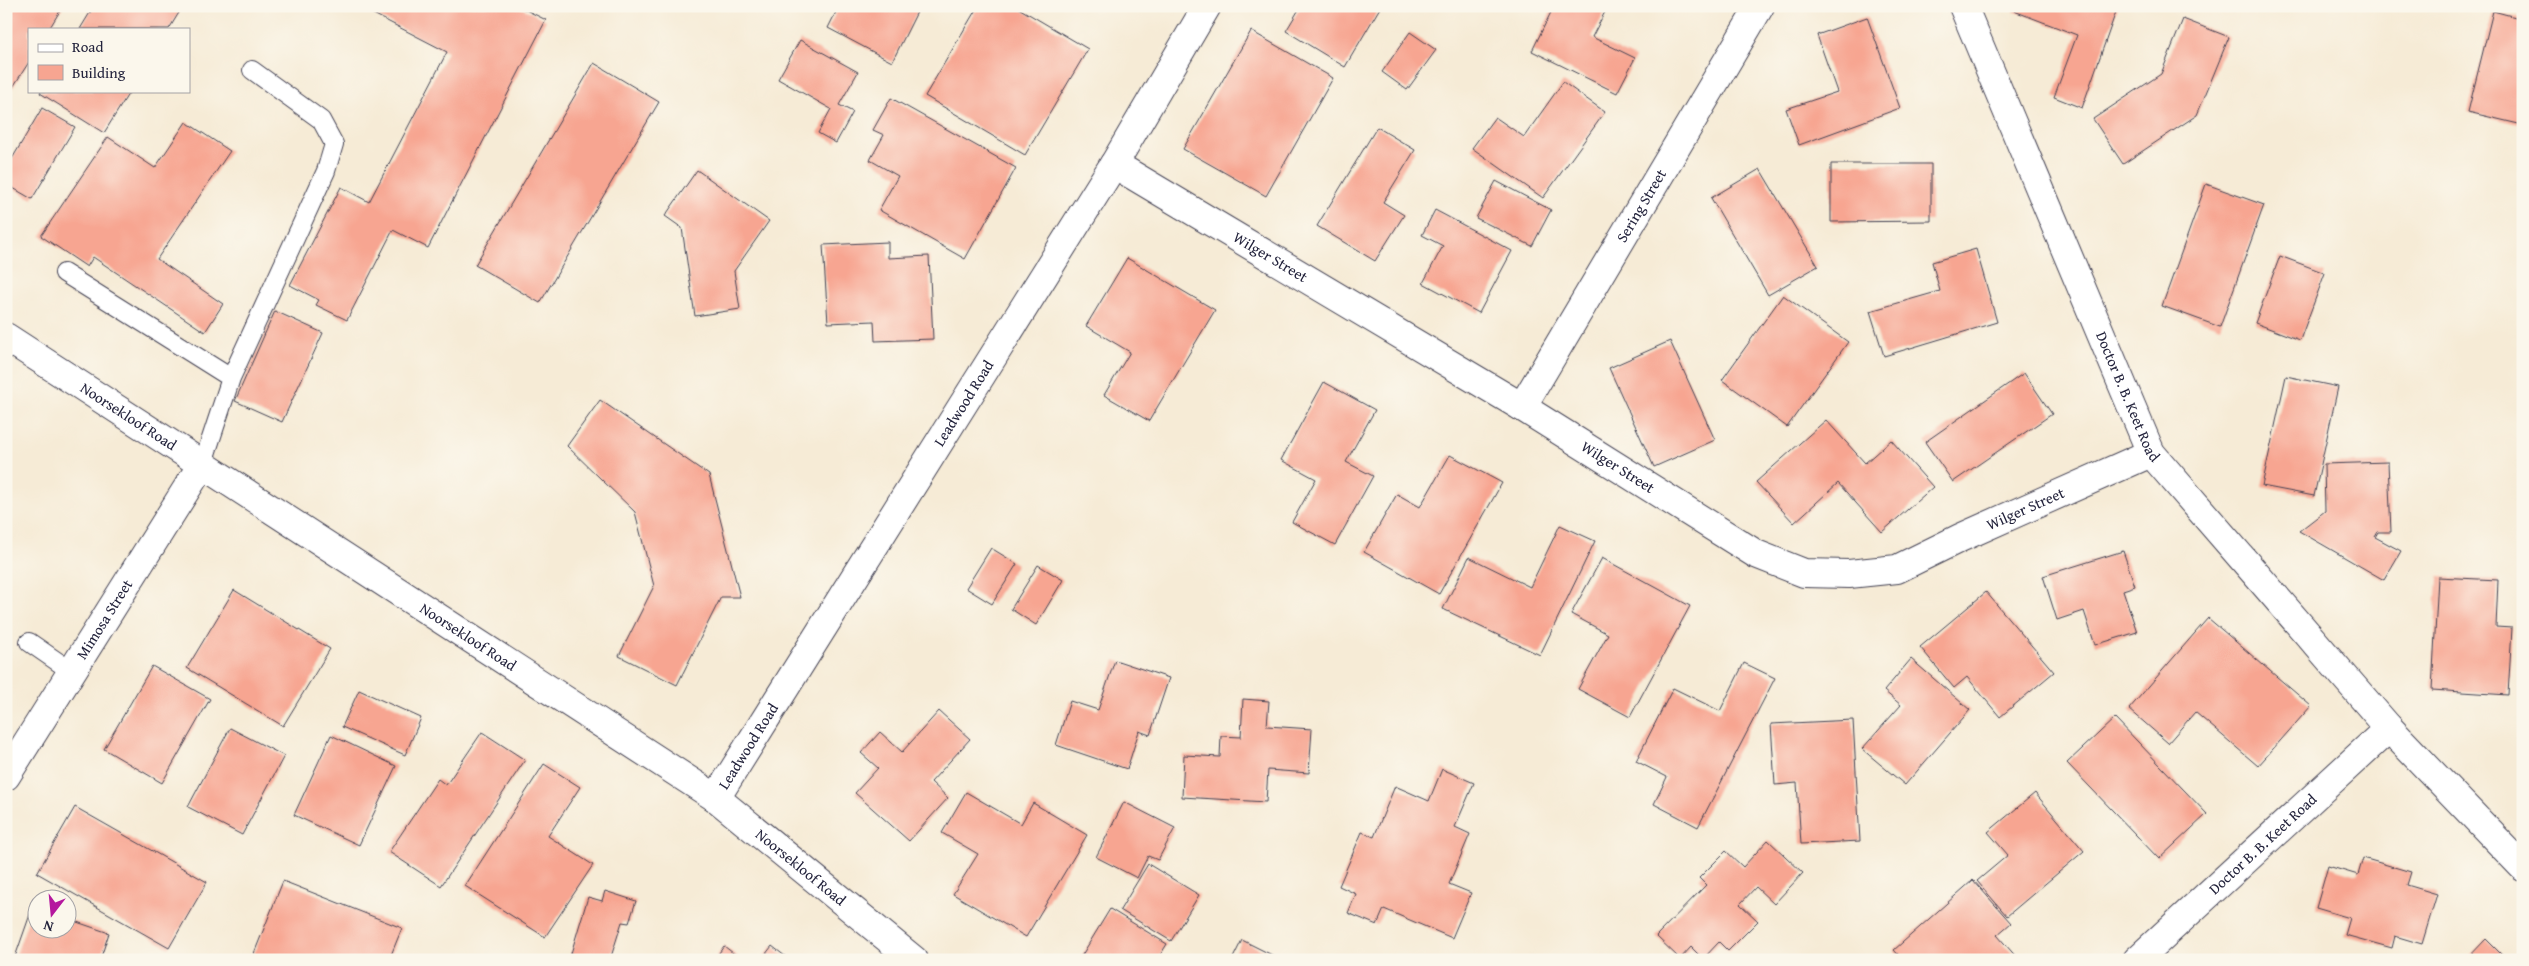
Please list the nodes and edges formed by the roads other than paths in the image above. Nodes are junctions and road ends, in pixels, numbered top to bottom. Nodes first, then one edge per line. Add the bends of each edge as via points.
1 (1207, 6) edge
2 (1760, 6) edge
3 (1963, 6) edge
4 (252, 70) dead end
5 (1114, 164) junction
6 (64, 273) dead end
7 (6, 337) edge
8 (232, 378) junction
9 (1522, 407) junction
10 (2151, 453) junction
11 (203, 463) junction
12 (29, 642) dead end
13 (71, 671) junction
14 (2389, 728) junction
15 (6, 776) edge
16 (716, 798) junction
17 (2523, 867) edge
18 (914, 960) edge
19 (2137, 960) edge

1 - 5 street, Leadwood Road
2 - 9 street, Sering Street
3 - 10 street, Doctor B. B. Keet Road
4 - 8 lane via 322,120 334,144 326,171
5 - 9 street, Wilger Street
5 - 16 street, Leadwood Road
6 - 8 lane
7 - 11 street, Noorsekloof Road
8 - 11 lane
9 - 10 street, Wilger Street via 1756,554 1804,573 1849,574 1897,568
10 - 14 street, Doctor B. B. Keet Road
11 - 13 street, Mimosa Street
11 - 16 street, Noorsekloof Road
12 - 13 lane
13 - 15 street, Mimosa Street
14 - 17 street, Doctor B. B. Keet Road
14 - 19 street, Doctor B. B. Keet Road
16 - 18 street, Noorsekloof Road

